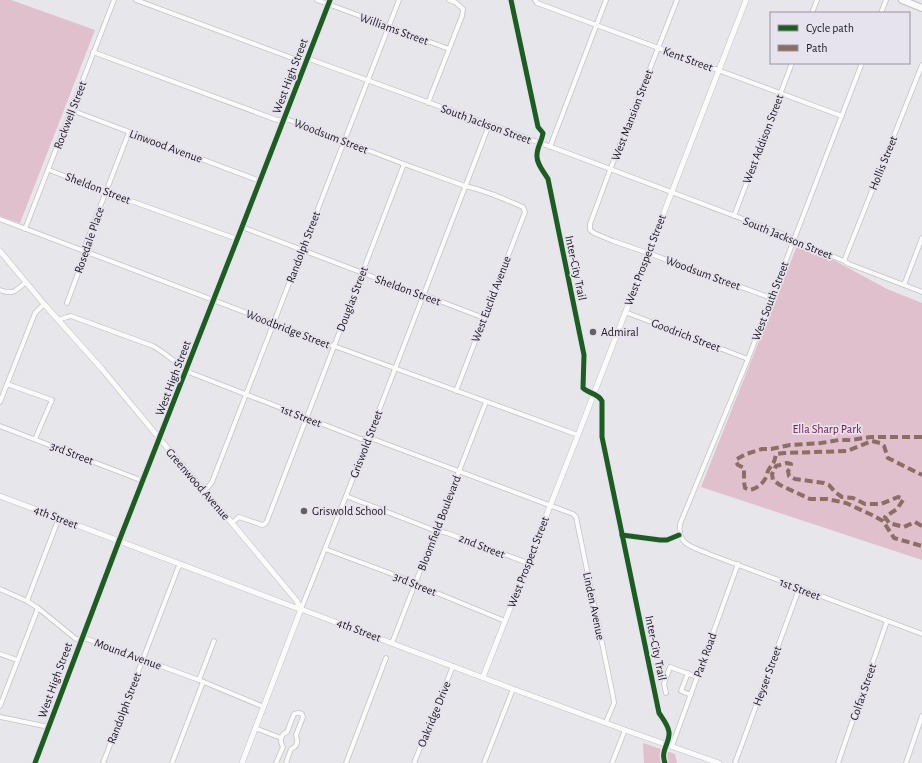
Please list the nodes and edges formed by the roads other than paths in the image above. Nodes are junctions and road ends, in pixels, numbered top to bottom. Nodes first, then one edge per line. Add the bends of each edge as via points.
1 (114, 0) edge
2 (136, 0) edge
3 (317, 0) edge
4 (399, 0) edge
5 (449, 0) edge
6 (535, 0) edge
7 (606, 0) edge
8 (676, 0) edge
9 (746, 0) edge
10 (817, 0) edge
11 (886, 0) edge
12 (902, 0) edge
13 (329, 2) edge
14 (922, 8) edge
15 (812, 12) edge
16 (881, 12) edge
17 (597, 25) junction
18 (389, 27) junction
19 (658, 48) junction
20 (449, 49) junction
21 (94, 52) junction
22 (306, 61) junction
23 (792, 64) edge
24 (862, 64) edge
25 (922, 65) edge
26 (718, 70) junction
27 (920, 76) edge
28 (368, 80) junction
29 (781, 93) junction
30 (428, 103) junction
31 (71, 110) junction
32 (842, 116) junction
33 (284, 120) junction
34 (489, 125) junction
35 (129, 132) junction
36 (344, 141) junction
37 (550, 147) junction
38 (404, 164) junction
39 (49, 170) junction
40 (610, 170) junction
41 (260, 181) junction
42 (465, 186) junction
43 (106, 192) junction
44 (671, 192) junction
45 (523, 207) joint
46 (734, 216) junction
47 (0, 219) edge
48 (242, 227) junction
49 (25, 229) junction
50 (590, 230) joint
51 (922, 238) edge
52 (237, 239) junction
53 (794, 240) junction
54 (302, 250) junction
55 (0, 251) edge
56 (85, 251) junction
57 (648, 253) junction
58 (844, 261) junction
59 (363, 273) junction
60 (26, 282) junction
61 (904, 285) junction
62 (0, 290) edge
63 (922, 292) edge
64 (424, 295) junction
65 (771, 298) junction
66 (214, 300) junction
67 (67, 303) dead end
68 (44, 304) junction
69 (625, 312) junction
70 (484, 318) junction
71 (58, 320) junction
72 (274, 323) junction
73 (334, 346) junction
74 (748, 359) junction
75 (395, 368) junction
76 (186, 370) junction
77 (7, 384) junction
78 (456, 391) junction
79 (246, 395) junction
80 (0, 402) edge
81 (486, 402) junction
82 (306, 418) junction
83 (0, 426) edge
84 (578, 436) junction
85 (160, 438) junction
86 (35, 439) junction
87 (368, 439) junction
88 (459, 471) junction
89 (143, 480) junction
90 (203, 490) junction
91 (0, 496) edge
92 (346, 496) junction
93 (550, 505) junction
94 (60, 518) junction
95 (232, 523) junction
96 (436, 531) junction
97 (681, 539) joint
98 (119, 541) junction
99 (325, 549) junction
100 (528, 563) junction
101 (181, 564) junction
102 (738, 564) junction
103 (415, 584) junction
104 (799, 589) junction
105 (0, 590) edge
106 (27, 601) junction
107 (38, 608) junction
108 (301, 609) junction
109 (505, 621) junction
110 (887, 621) junction
111 (922, 634) edge
112 (82, 639) junction
113 (214, 641) dead end
114 (392, 643) junction
115 (0, 654) edge
116 (386, 658) dead end
117 (17, 660) junction
118 (142, 660) junction
119 (453, 666) junction
120 (688, 674) junction
121 (483, 677) junction
122 (697, 677) junction
123 (201, 681) junction
124 (513, 689) junction
125 (666, 693) dead end
126 (691, 694) junction
127 (0, 706) edge
128 (264, 707) junction
129 (922, 716) edge
130 (0, 717) edge
131 (606, 722) junction
132 (49, 727) junction
133 (256, 728) junction
134 (625, 730) junction
135 (288, 732) junction
136 (296, 735) junction
137 (281, 738) junction
138 (672, 746) junction
139 (283, 747) junction
140 (291, 749) junction
141 (35, 763) edge
142 (103, 763) edge
143 (172, 763) edge
144 (242, 763) edge
145 (276, 763) edge
146 (286, 763) edge
147 (346, 763) edge
148 (414, 763) edge
149 (484, 763) edge
150 (612, 763) edge
151 (719, 763) edge
152 (735, 763) edge
153 (838, 763) edge
154 (906, 763) edge

1 - 21 street, Rockwell Street
2 - 22 street, South Jackson Street via 300,61
3 - 13 street, Williams Street
4 - 18 street, Randolph Street
5 - 20 street via 463,8
6 - 17 street, Kent Street
7 - 17 street
8 - 19 street, West Mansion Street
9 - 26 street, West Prospect Street
10 - 15 street
11 - 16 street
12 - 14 main road
13 - 18 street, Williams Street
13 - 22 street, West High Street
17 - 19 street, Kent Street
17 - 37 street
18 - 20 street, Williams Street
18 - 28 street, Randolph Street
19 - 26 street, Kent Street
19 - 40 street, West Mansion Street
20 - 30 street
21 - 31 street, Rockwell Street
21 - 33 street, Woodsum Street via 277,120
22 - 28 street, South Jackson Street via 312,60
22 - 33 street, West High Street
23 - 29 street, West Addison Street
24 - 32 street, West South Street
25 - 27 street, Hollis Street
26 - 29 street, Kent Street
26 - 44 street, West Prospect Street
27 - 58 street, Hollis Street
28 - 30 street, South Jackson Street
28 - 36 street, Randolph Street
29 - 32 street, Kent Street
29 - 46 street, West Addison Street
30 - 34 street, South Jackson Street
31 - 35 street, Linwood Avenue
31 - 39 street, Rockwell Street
32 - 53 street, West South Street
33 - 36 street, Woodsum Street
33 - 41 street, West High Street
34 - 37 street, South Jackson Street
34 - 42 street, Griswold Street
35 - 41 street, Linwood Avenue
35 - 43 street, Rosedale Place
36 - 38 street, Woodsum Street
36 - 54 street, Randolph Street
37 - 40 street, South Jackson Street
38 - 42 street, Woodsum Street
38 - 59 street, Douglas Street
39 - 43 street, Sheldon Street
39 - 49 street, Rockwell Street
40 - 44 street, South Jackson Street
40 - 50 street, West Mansion Street
41 - 48 street, West High Street
42 - 45 street, Woodsum Street
42 - 64 street, Griswold Street
43 - 52 street, Sheldon Street
43 - 56 street, Rosedale Place
44 - 46 street, South Jackson Street
44 - 57 street, West Prospect Street
45 - 70 street, West Euclid Avenue via 525,212
46 - 53 street, South Jackson Street
47 - 49 street, Woodbridge Street
48 - 52 street, West High Street
48 - 54 street, Sheldon Street
49 - 56 street, Woodbridge Street
50 - 57 street, Woodsum Street
51 - 61 street
52 - 66 street, West High Street
53 - 58 street, South Jackson Street
53 - 65 street, West South Street
54 - 59 street, Sheldon Street
54 - 72 street, Randolph Street
55 - 60 street, Greenwood Avenue
56 - 66 street, Woodbridge Street
56 - 67 street, Rosedale Place
57 - 65 street, Woodsum Street
57 - 69 street, West Prospect Street
58 - 61 street, South Jackson Street
59 - 64 street, Sheldon Street
59 - 73 street, Douglas Street
60 - 62 street via 15,292 6,293
60 - 68 street, Greenwood Avenue
61 - 63 street, South Jackson Street
64 - 70 street, Sheldon Street
64 - 75 street, Griswold Street
65 - 74 street, West South Street
66 - 72 street, Woodbridge Street
66 - 76 street, West High Street
68 - 71 street, Greenwood Avenue
68 - 77 street via 35,313
69 - 74 street, Goodrich Street
69 - 84 street, West Prospect Street
70 - 78 street, West Euclid Avenue
71 - 76 street, 1st Street via 71,316 153,346
71 - 85 street, Greenwood Avenue
72 - 73 street, Woodbridge Street
72 - 79 street, Randolph Street
73 - 75 street, Woodbridge Street
73 - 82 street, Douglas Street
74 - 97 street, West South Street via 680,524
75 - 78 street, Woodbridge Street
75 - 87 street, Griswold Street
76 - 79 street, 1st Street
76 - 85 street, West High Street
77 - 80 street
77 - 86 street via 52,400
78 - 81 street, Woodbridge Street
79 - 82 street, 1st Street
79 - 90 street, Randolph Street via 212,482
81 - 84 street, Woodbridge Street
81 - 88 street, Bloomfield Boulevard
82 - 87 street, 1st Street via 361,439
82 - 95 street, Douglas Street via 265,524 239,517
83 - 86 street, 3rd Street
84 - 93 street, West Prospect Street
85 - 89 street, West High Street
85 - 90 street, Greenwood Avenue
86 - 89 street, 3rd Street
87 - 88 street, 1st Street
87 - 92 street, Griswold Street
88 - 93 street, 1st Street
88 - 96 street, Bloomfield Boulevard
89 - 98 street, West High Street
90 - 95 street, Greenwood Avenue
91 - 94 street, 4th Street
92 - 96 street, 2nd Street
92 - 99 street, Griswold Street
93 - 100 street, West Prospect Street
93 - 131 street, Linden Avenue via 576,517 613,696 614,703
94 - 98 street, 4th Street
94 - 106 street
95 - 108 street, Greenwood Avenue
96 - 100 street, 2nd Street
96 - 103 street, Bloomfield Boulevard
97 - 102 street, 1st Street via 688,545
98 - 101 street, 4th Street
98 - 112 street, West High Street
99 - 103 street, 3rd Street
99 - 108 street, Griswold Street
100 - 109 street, West Prospect Street
101 - 108 street, 4th Street
101 - 118 street, Randolph Street
102 - 104 street, 1st Street
102 - 122 street, Park Road
103 - 109 street, 3rd Street
103 - 114 street, Bloomfield Boulevard
104 - 110 street, 1st Street
104 - 152 street, Heyser Street
105 - 106 street, Mound Avenue
106 - 107 street, Mound Avenue
107 - 112 street, Mound Avenue via 76,639
107 - 117 street
108 - 114 street, 4th Street
108 - 128 street, Griswold Street
109 - 121 street, West Prospect Street
110 - 111 street, 1st Street
110 - 153 street, Colfax Street
112 - 118 street, Mound Avenue
112 - 132 street, West High Street
113 - 123 street
114 - 119 street, 4th Street
115 - 117 street
116 - 147 street
117 - 127 street
118 - 123 street, Mound Avenue
118 - 142 street, Randolph Street
119 - 121 street, 4th Street
119 - 148 street, Oakridge Drive
120 - 122 street
120 - 125 street via 670,667 664,684
120 - 126 street via 681,691
121 - 124 street, 4th Street
122 - 126 street, Park Road
123 - 128 street, Mound Avenue
123 - 143 street
124 - 131 street, 4th Street
124 - 149 street
126 - 138 street, Park Road
128 - 133 street, Griswold Street
129 - 154 street
130 - 132 street
131 - 134 street, 4th Street
132 - 141 street, West High Street
133 - 137 street
133 - 144 street, Griswold Street
134 - 138 street, 4th Street
134 - 150 street
135 - 136 street
135 - 136 street via 294,714 300,713 303,717
135 - 137 street
136 - 140 street via 298,741
137 - 139 street
138 - 151 street, 4th Street
139 - 140 street
139 - 145 street
140 - 146 street

